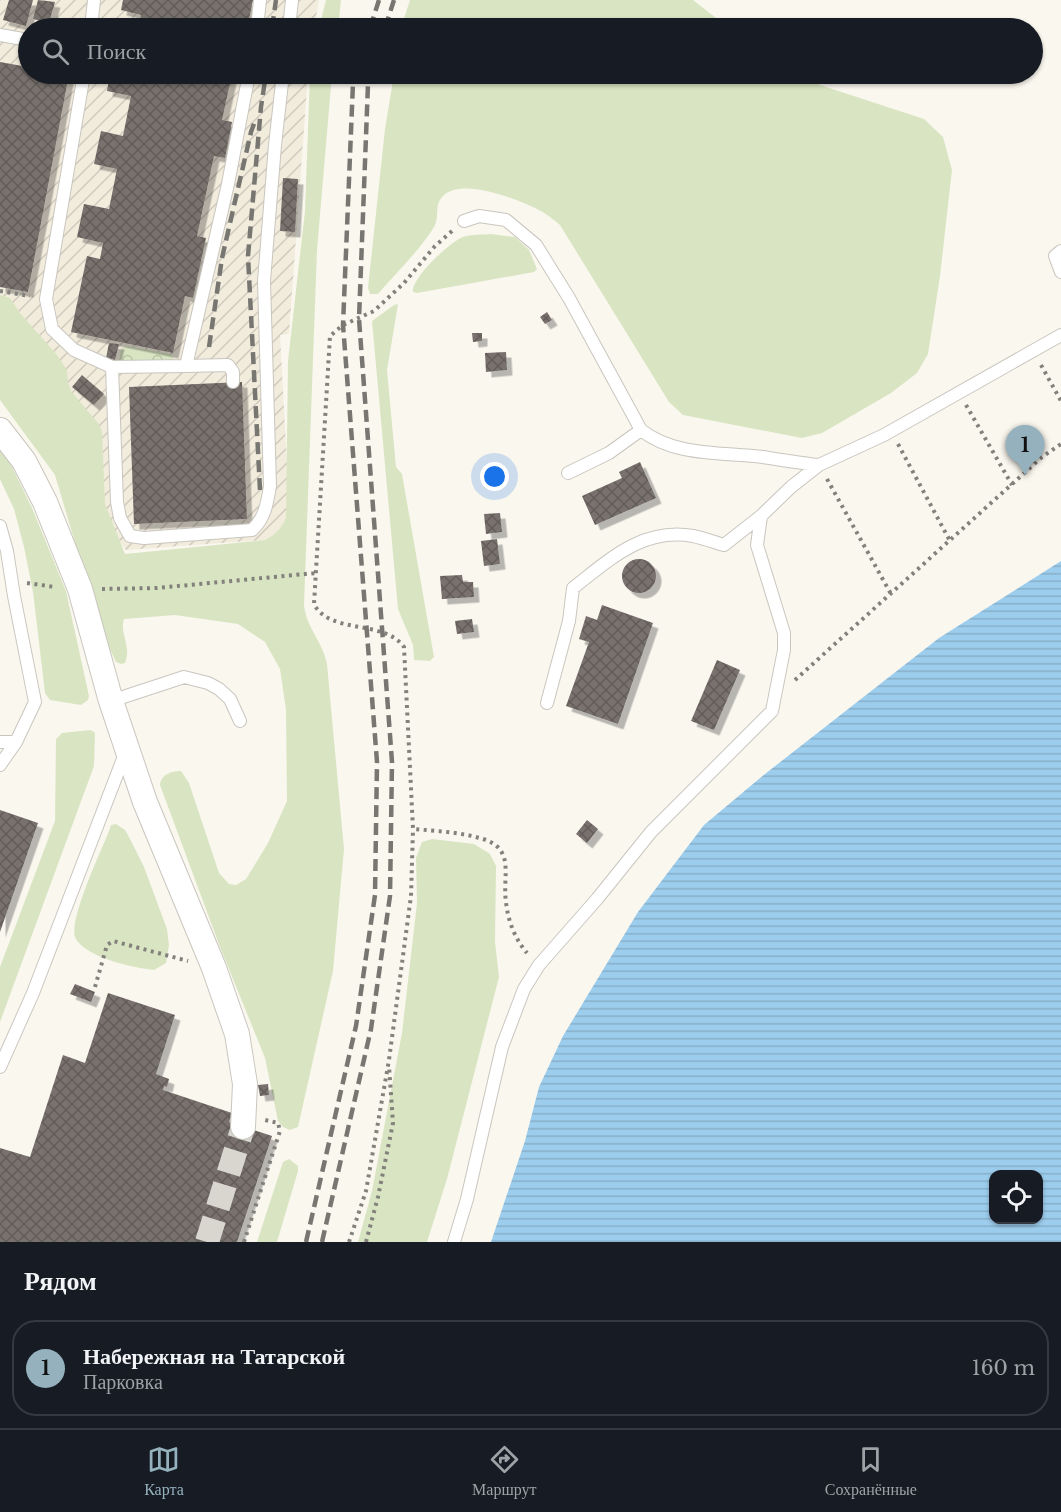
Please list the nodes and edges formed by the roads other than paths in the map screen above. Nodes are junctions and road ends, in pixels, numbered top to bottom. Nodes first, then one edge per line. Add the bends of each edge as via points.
1 (94, 0) edge
2 (260, 0) edge
3 (292, 0) edge
4 (92, 18) edge
5 (258, 18) edge
6 (290, 18) edge
7 (0, 35) edge
8 (18, 38) edge
9 (82, 84) edge
10 (247, 84) edge
11 (283, 84) edge
12 (464, 221) road end
13 (1061, 251) edge
14 (1061, 272) edge
15 (1061, 335) edge
16 (186, 366) junction
17 (112, 367) junction
18 (233, 382) dead end
19 (0, 430) edge
20 (641, 430) junction
21 (819, 465) junction
22 (568, 473) dead end
23 (761, 516) junction
24 (0, 526) edge
25 (111, 701) junction
26 (547, 703) dead end
27 (240, 721) dead end
28 (0, 742) edge
29 (16, 742) junction
30 (127, 748) junction
31 (0, 765) edge
32 (0, 1067) edge
33 (244, 1120) tunnel mouth
34 (454, 1242) edge

1 - 4 lane
2 - 5 lane
3 - 6 lane
7 - 8 lane
9 - 17 lane via 46,299 52,329 58,336 74,350
10 - 16 lane
11 - 17 lane via 264,281 270,486 261,522 252,530 130,536 117,502
12 - 20 lane via 479,216 506,220 536,245
13 - 14 lane via 1055,256
15 - 21 lane via 891,431
16 - 17 lane
16 - 18 lane via 228,365 234,372
19 - 25 street via 24,461 45,502 80,589
20 - 21 lane via 672,445 712,454
20 - 22 lane via 609,453
21 - 23 lane
23 - 26 lane via 724,545 693,536 650,538 625,548 573,588 569,621
23 - 34 lane via 757,545 784,633 772,711 651,831 539,965 524,989 502,1047
24 - 29 lane via 35,702
25 - 27 lane via 184,677 219,689 230,699
25 - 30 street
28 - 29 lane
29 - 31 lane
30 - 32 lane via 33,993
30 - 33 street via 237,1034 245,1084

